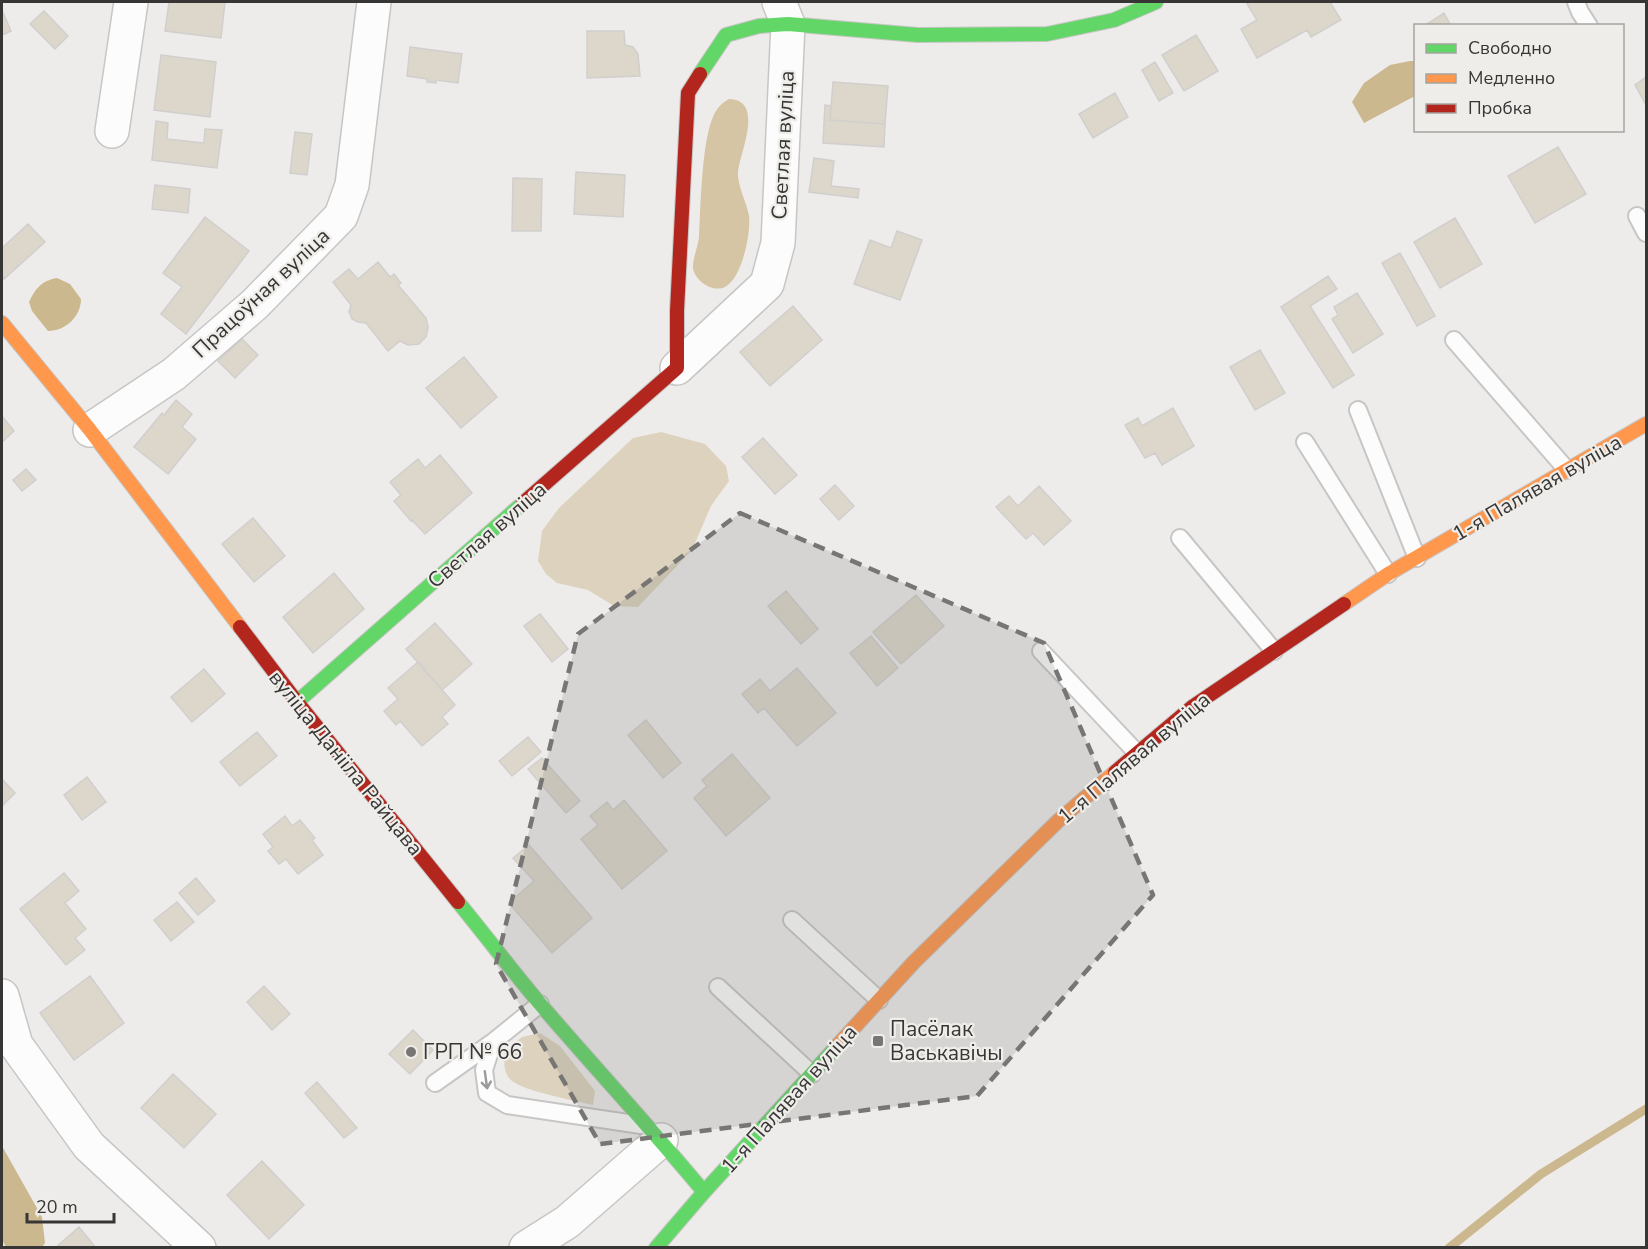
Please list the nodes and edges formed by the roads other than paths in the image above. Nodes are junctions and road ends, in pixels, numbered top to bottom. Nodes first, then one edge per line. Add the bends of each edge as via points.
1 (131, 2) edge
2 (374, 2) edge
3 (1156, 2) edge
4 (1576, 2) edge
5 (783, 13) edge
6 (1588, 24) edge
7 (112, 131) dead end
8 (1637, 216) dead end
9 (1647, 233) edge
10 (2, 323) edge
11 (1454, 340) dead end
12 (677, 368) junction
13 (1358, 410) dead end
14 (1647, 424) edge
15 (90, 430) junction
16 (1305, 442) dead end
17 (1567, 470) junction
18 (1180, 538) dead end
19 (1417, 558) junction
20 (1388, 574) junction
21 (1041, 651) dead end
22 (1274, 651) junction
23 (297, 702) junction
24 (1137, 753) junction
25 (792, 920) dead end
26 (718, 987) dead end
27 (2, 996) edge
28 (879, 1000) junction
29 (540, 1004) junction
30 (493, 1042) junction
31 (812, 1074) junction
32 (435, 1083) dead end
33 (655, 1133) junction
34 (704, 1192) junction
35 (200, 1248) edge
36 (526, 1248) edge
37 (656, 1248) edge

1 - 7 street
2 - 15 street, Працоўная вуліца via 352,185 341,216 255,304 174,374
3 - 5 street via 1114,20 1047,34 918,35
4 - 6 lane
5 - 12 street, Светлая вуліца via 778,243 767,284
5 - 12 street via 759,26 726,35 688,93
8 - 9 lane
10 - 15 street, вуліца Данііла Райцава
11 - 17 lane
12 - 23 street, Светлая вуліца
13 - 19 lane
14 - 17 street, 1-я Палявая вуліца
15 - 23 street, вуліца Данііла Райцава
16 - 20 lane
17 - 19 street, 1-я Палявая вуліца
18 - 22 lane
19 - 20 street, 1-я Палявая вуліца
20 - 22 street, 1-я Палявая вуліца
21 - 24 lane
22 - 24 street, 1-я Палявая вуліца via 1192,707
23 - 29 street, вуліца Данііла Райцава
24 - 28 street, 1-я Палявая вуліца via 1058,821
25 - 28 lane
26 - 31 lane
27 - 35 street via 16,1045 89,1146
28 - 31 street, 1-я Палявая вуліца
29 - 30 lane
29 - 33 street, вуліца Данііла Райцава
30 - 32 lane
30 -> 33 lane via 484,1070 487,1093 507,1105
31 - 34 street, 1-я Палявая вуліца
33 - 34 street, вуліца Данііла Райцава
33 - 36 street via 567,1222
34 - 37 street, 1-я Палявая вуліца

